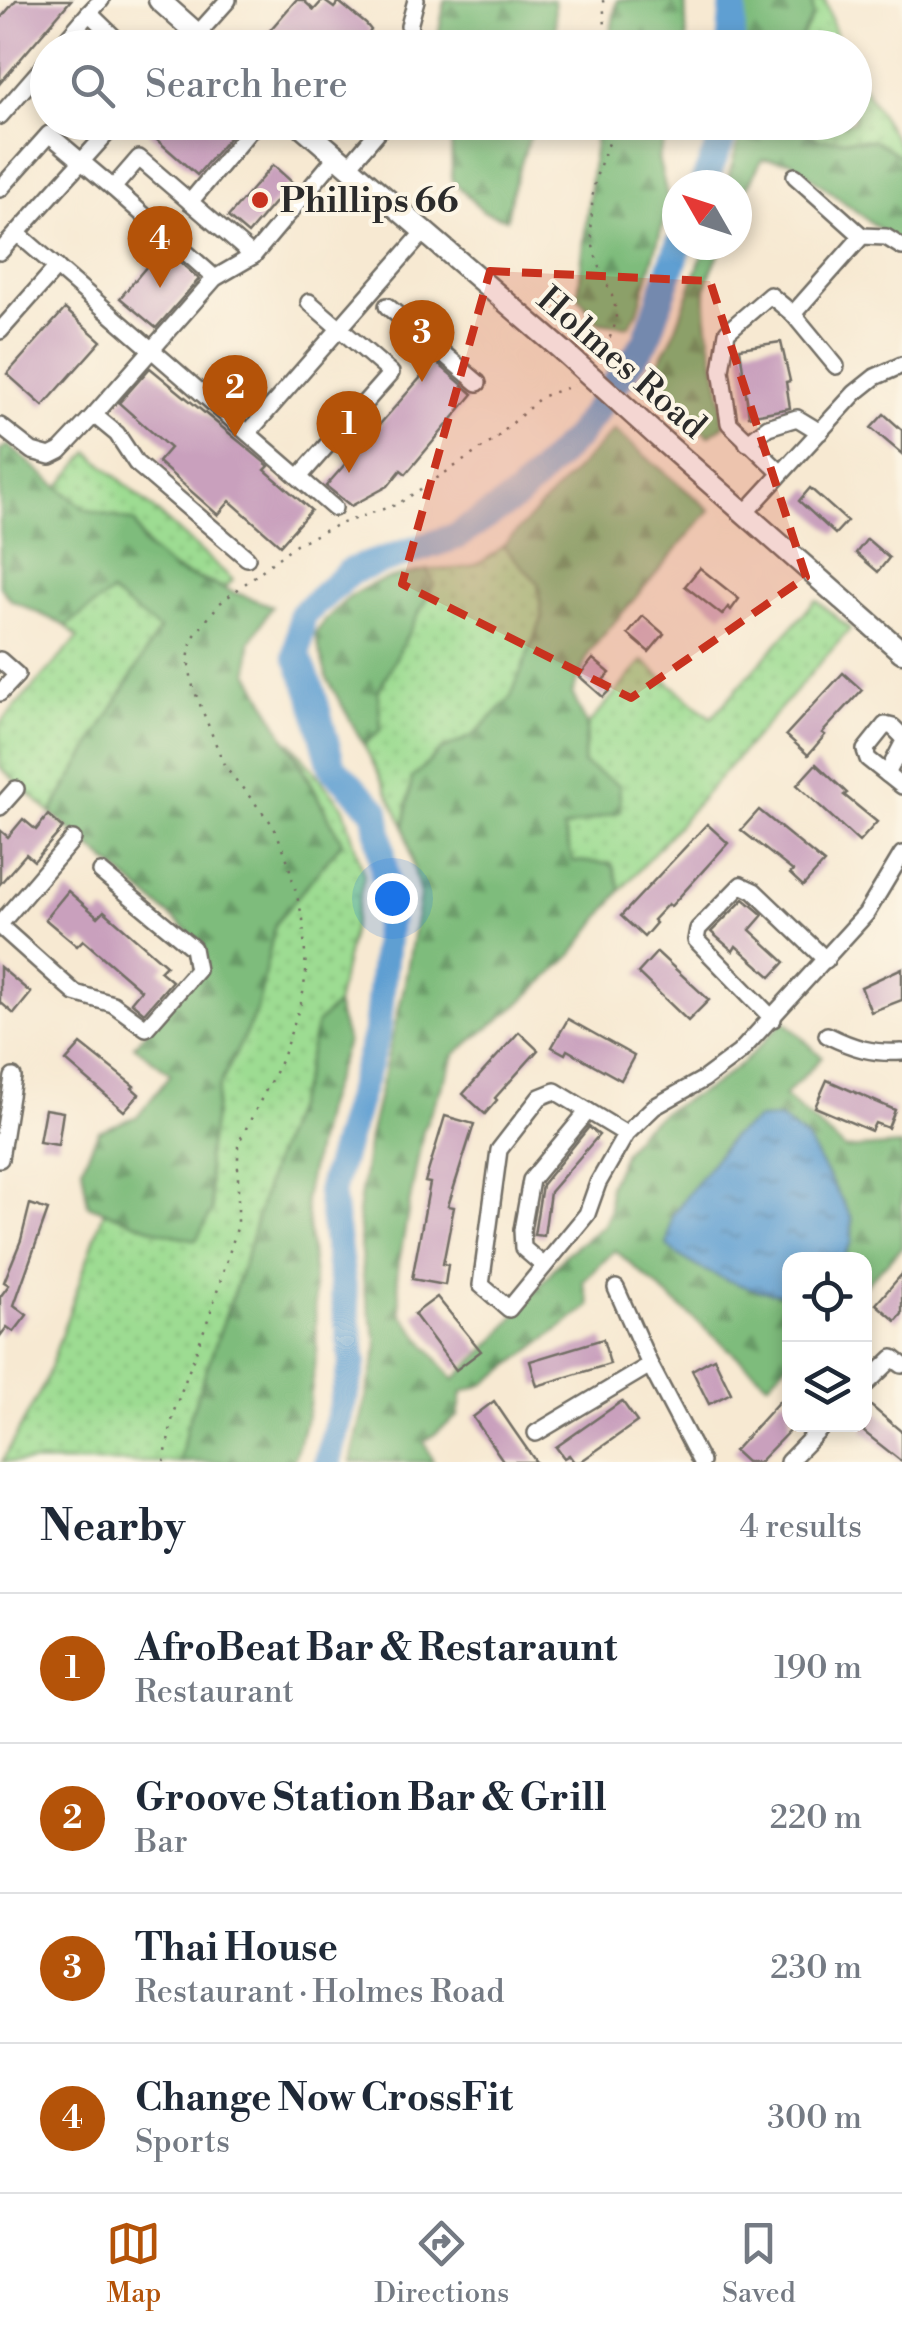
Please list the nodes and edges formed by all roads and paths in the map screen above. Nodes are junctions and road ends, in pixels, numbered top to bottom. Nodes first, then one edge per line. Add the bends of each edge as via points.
1 (158, 0) edge
2 (228, 0) edge
3 (416, 0) edge
4 (603, 0) edge
5 (98, 3) edge
6 (75, 30) edge
7 (114, 30) edge
8 (186, 30) edge
9 (207, 30) edge
10 (409, 30) edge
11 (607, 30) edge
12 (30, 82) edge
13 (0, 116) edge
14 (43, 140) edge
15 (64, 140) edge
16 (101, 140) edge
17 (243, 140) edge
18 (319, 140) edge
19 (366, 140) edge
20 (609, 140) edge
21 (82, 161) junction
22 (342, 162) junction
23 (795, 176) dead end
24 (113, 188) junction
25 (0, 189) edge
26 (190, 202) junction
27 (17, 233) junction
28 (423, 233) junction
29 (862, 236) junction
30 (902, 246) edge
31 (0, 252) edge
32 (253, 256) junction
33 (57, 267) junction
34 (215, 278) junction
35 (309, 302) dead end
36 (388, 306) dead end
37 (792, 314) junction
38 (339, 329) junction
39 (0, 331) edge
40 (153, 350) junction
41 (594, 360) dead end
42 (836, 366) dead end
43 (901, 368) edge
44 (583, 374) dead end
45 (478, 384) dead end
46 (94, 415) junction
47 (0, 426) edge
48 (820, 432) junction
49 (248, 433) junction
50 (747, 443) junction
51 (781, 473) junction
52 (299, 477) junction
53 (334, 508) dead end
54 (746, 514) junction
55 (247, 558) dead end
56 (901, 650) edge
57 (0, 660) edge
58 (0, 693) edge
59 (902, 736) edge
60 (902, 745) edge
61 (887, 774) junction
62 (902, 786) edge
63 (16, 789) dead end
64 (0, 807) edge
65 (73, 839) dead end
66 (902, 854) edge
67 (102, 872) dead end
68 (0, 925) edge
69 (826, 960) junction
70 (773, 1019) junction
71 (827, 1036) dead end
72 (902, 1052) edge
73 (13, 1077) dead end
74 (588, 1111) junction
75 (626, 1134) junction
76 (2, 1137) edge
77 (0, 1159) edge
78 (544, 1266) junction
79 (616, 1288) dead end
80 (899, 1357) edge
81 (650, 1365) junction
82 (872, 1379) edge
83 (818, 1432) edge
84 (536, 1433) dead end
85 (164, 1462) edge
86 (700, 1462) edge
87 (788, 1462) edge

1 - 8 main road
2 - 9 street
3 - 10 street
4 - 11 path
5 - 6 street
5 - 7 street
12 - 13 street
14 - 25 street
15 - 21 street
16 - 21 street
17 - 26 street
18 - 22 main road, Holmes Road
19 - 22 street
20 - 41 path via 598,162 591,208 594,253 618,305 616,325
21 - 24 street
21 - 27 street
22 - 28 main road, Holmes Road
22 - 32 street
23 - 29 street
24 - 26 street via 139,158
24 - 34 street
26 - 32 street
27 - 31 street
27 - 33 street
28 - 38 street
28 - 54 main road, Holmes Road, bridge
29 - 30 street
29 - 37 street
32 - 34 street
33 - 39 street
33 - 40 street
34 - 40 street
35 - 38 street
36 - 45 street
37 - 42 street
37 - 50 street via 770,295 727,332 721,370 729,423
38 - 49 street
38 - 52 street via 391,373
40 - 46 street
40 - 49 street
43 - 48 street via 854,393
44 - 85 path via 572,387 541,397 493,441 422,490 296,544 218,604 192,640 193,686 225,767 273,825 286,854 303,919 306,972 281,1061 238,1144 238,1224 174,1410
46 - 47 street via 50,456 40,456
46 - 55 street via 136,463
48 - 50 street via 798,418 768,427
48 - 51 street
49 - 52 street
50 - 51 street
51 - 54 street
52 - 53 street
54 - 56 main road, Holmes Road
57 - 58 street via 17,675
59 - 61 street via 884,725 865,750
60 - 61 street
61 - 62 street
63 - 64 street
65 - 68 street
66 - 69 street via 866,914
67 - 68 street via 193,948 196,970 146,1028 113,1004 75,993
69 - 70 street
69 - 70 street via 741,885 698,929 696,940
70 - 75 street via 739,1052 654,1107
71 - 72 street via 855,1049
73 - 76 street
74 - 75 street
74 - 78 street via 531,1180 523,1248
74 - 78 street via 555,1091 540,1097 499,1150 481,1285 509,1309
75 - 78 street via 587,1214
76 - 77 street
79 - 81 street
80 - 82 street
81 - 84 street
81 - 86 street
83 - 87 street

